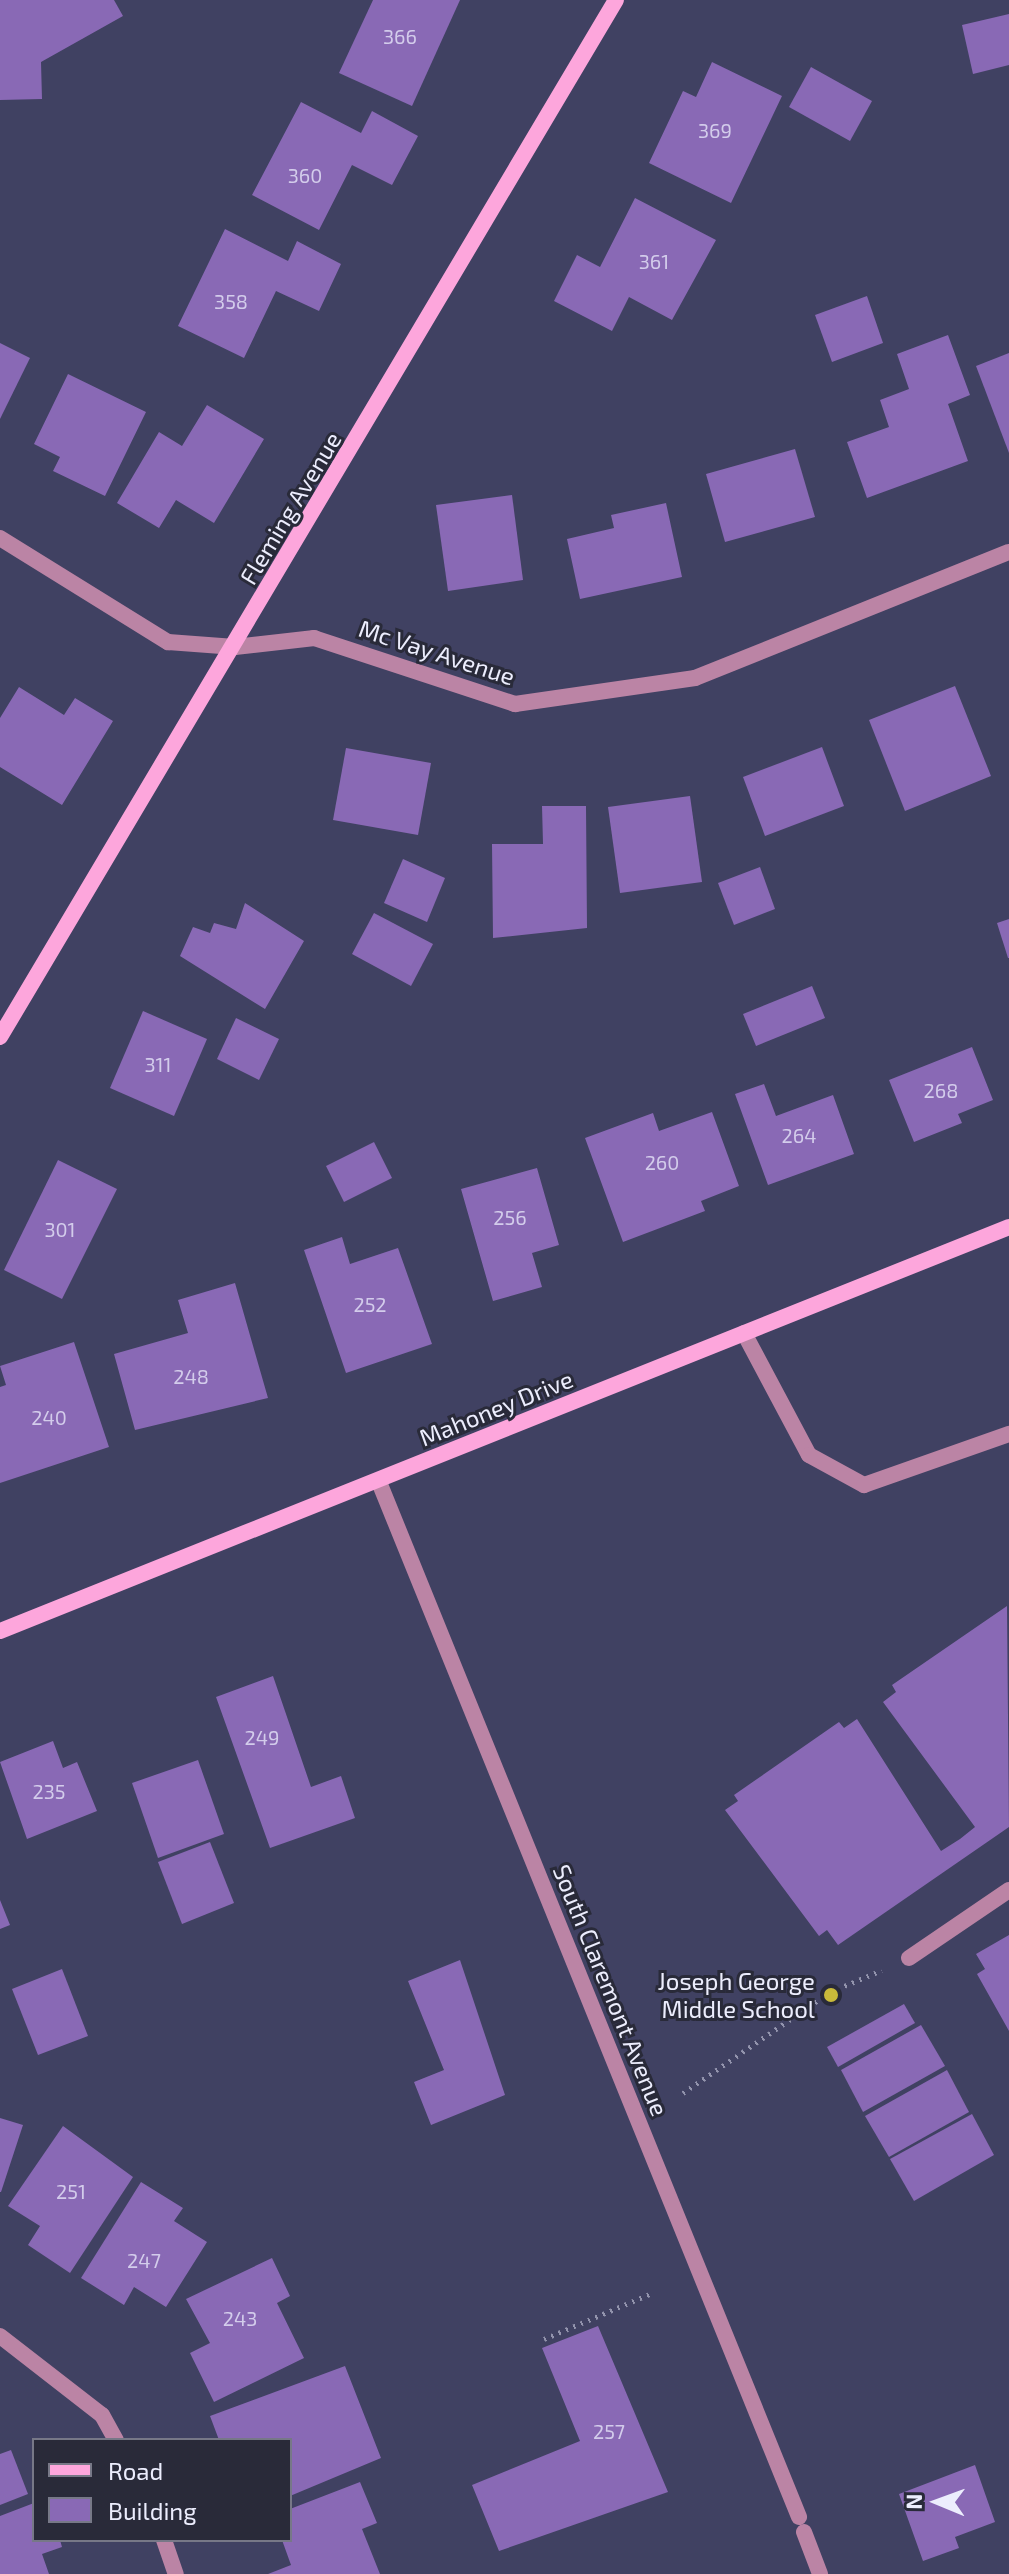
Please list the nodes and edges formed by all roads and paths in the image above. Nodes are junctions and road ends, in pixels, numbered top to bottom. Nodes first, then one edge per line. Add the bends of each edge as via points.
1 (616, 0) edge
2 (0, 538) edge
3 (1009, 552) edge
4 (235, 647) junction
5 (0, 1037) edge
6 (1009, 1227) edge
7 (744, 1333) junction
8 (1009, 1434) edge
9 (379, 1482) junction
10 (0, 1631) edge
11 (1009, 1890) edge
12 (909, 1958) joint
13 (683, 2093) dead end
14 (650, 2294) dead end
15 (0, 2336) edge
16 (544, 2339) dead end
17 (115, 2438) edge
18 (165, 2542) edge
19 (176, 2574) edge
20 (820, 2574) edge

1 - 4 street, Fleming Avenue
2 - 4 street, Mc Vay Avenue via 168,642
3 - 4 street, Mc Vay Avenue via 695,678 515,704 314,638
4 - 5 street, Fleming Avenue
6 - 7 street, Mahoney Drive
7 - 8 street via 809,1455 864,1485
7 - 9 street, Mahoney Drive
9 - 10 street, Mahoney Drive
9 - 20 street, South Claremont Avenue
11 - 12 street
12 - 13 path via 830,1992
14 - 16 path
15 - 17 street via 102,2415
18 - 19 street

